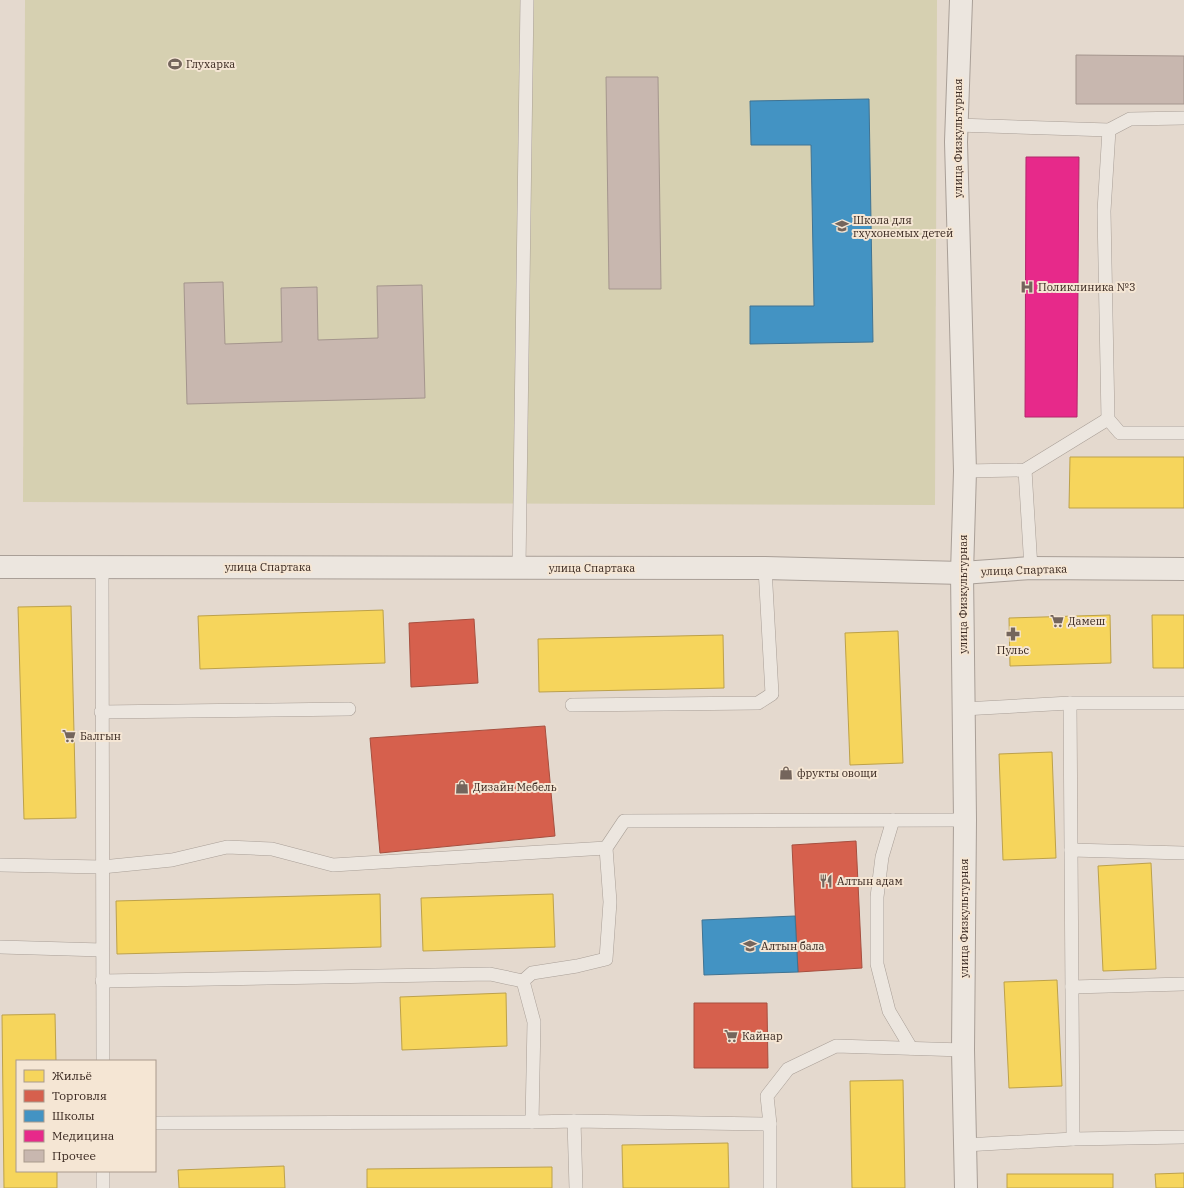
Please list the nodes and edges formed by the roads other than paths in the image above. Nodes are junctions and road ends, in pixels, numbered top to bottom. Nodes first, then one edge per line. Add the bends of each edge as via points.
1 (527, 0) edge
2 (961, 0) edge
3 (1184, 118) edge
4 (957, 125) junction
5 (1109, 130) junction
6 (1108, 419) junction
7 (1184, 433) edge
8 (1025, 470) junction
9 (965, 471) junction
10 (0, 567) edge
11 (102, 567) junction
12 (519, 568) junction
13 (765, 568) junction
14 (1031, 568) junction
15 (1184, 569) edge
16 (962, 573) junction
17 (1070, 703) junction
18 (1184, 703) edge
19 (572, 705) dead end
20 (963, 708) junction
21 (348, 709) dead end
22 (101, 712) junction
23 (893, 820) junction
24 (965, 820) junction
25 (606, 848) junction
26 (1071, 850) junction
27 (1184, 853) edge
28 (0, 865) edge
29 (102, 867) junction
30 (0, 948) edge
31 (102, 950) junction
32 (102, 981) junction
33 (523, 981) junction
34 (1184, 984) edge
35 (1072, 987) junction
36 (911, 1048) junction
37 (963, 1050) junction
38 (103, 1060) edge
39 (574, 1121) junction
40 (532, 1122) junction
41 (156, 1123) edge
42 (770, 1124) junction
43 (1184, 1137) edge
44 (1073, 1139) junction
45 (965, 1145) junction
46 (103, 1172) edge
47 (103, 1188) edge
48 (576, 1188) edge
49 (770, 1188) edge
50 (966, 1188) edge

1 - 12 lane
2 - 4 street, улица Физкультурная
3 - 5 lane via 1130,119
4 - 5 lane
4 - 9 street, улица Физкультурная
5 - 6 lane via 1104,212
6 - 7 lane via 1120,433
6 - 8 lane
8 - 9 lane
8 - 14 lane
9 - 16 street, улица Физкультурная
10 - 11 street, улица Спартака
11 - 12 street, улица Спартака
11 - 22 lane
12 - 13 street, улица Спартака
13 - 16 street, улица Спартака
13 - 19 lane via 772,694 758,702
14 - 15 street, улица Спартака
14 - 16 street, улица Спартака
16 - 20 street, улица Физкультурная
17 - 18 lane
17 - 20 lane
17 - 26 lane
20 - 24 street, улица Физкультурная
21 - 22 lane
22 - 29 lane
23 - 24 lane
23 - 25 lane via 624,821
23 - 36 lane via 882,857 876,897 877,964 888,1011
24 - 37 street, улица Физкультурная
25 - 29 lane via 333,865 272,849 227,847 172,860
25 - 33 lane via 610,902 606,959 578,966 532,972
26 - 27 lane
26 - 35 lane
28 - 29 lane
29 - 31 lane
30 - 31 lane
31 - 32 lane
32 - 33 lane via 490,974
32 - 38 lane
33 - 40 lane via 534,1022
34 - 35 lane
35 - 44 lane
36 - 37 lane
36 - 42 lane via 836,1046 788,1069 767,1096
37 - 45 street, улица Физкультурная
39 - 40 lane
39 - 42 lane
39 - 48 lane
40 - 41 lane
42 - 49 lane
43 - 44 lane
44 - 45 lane
45 - 50 street, улица Физкультурная
46 - 47 lane

